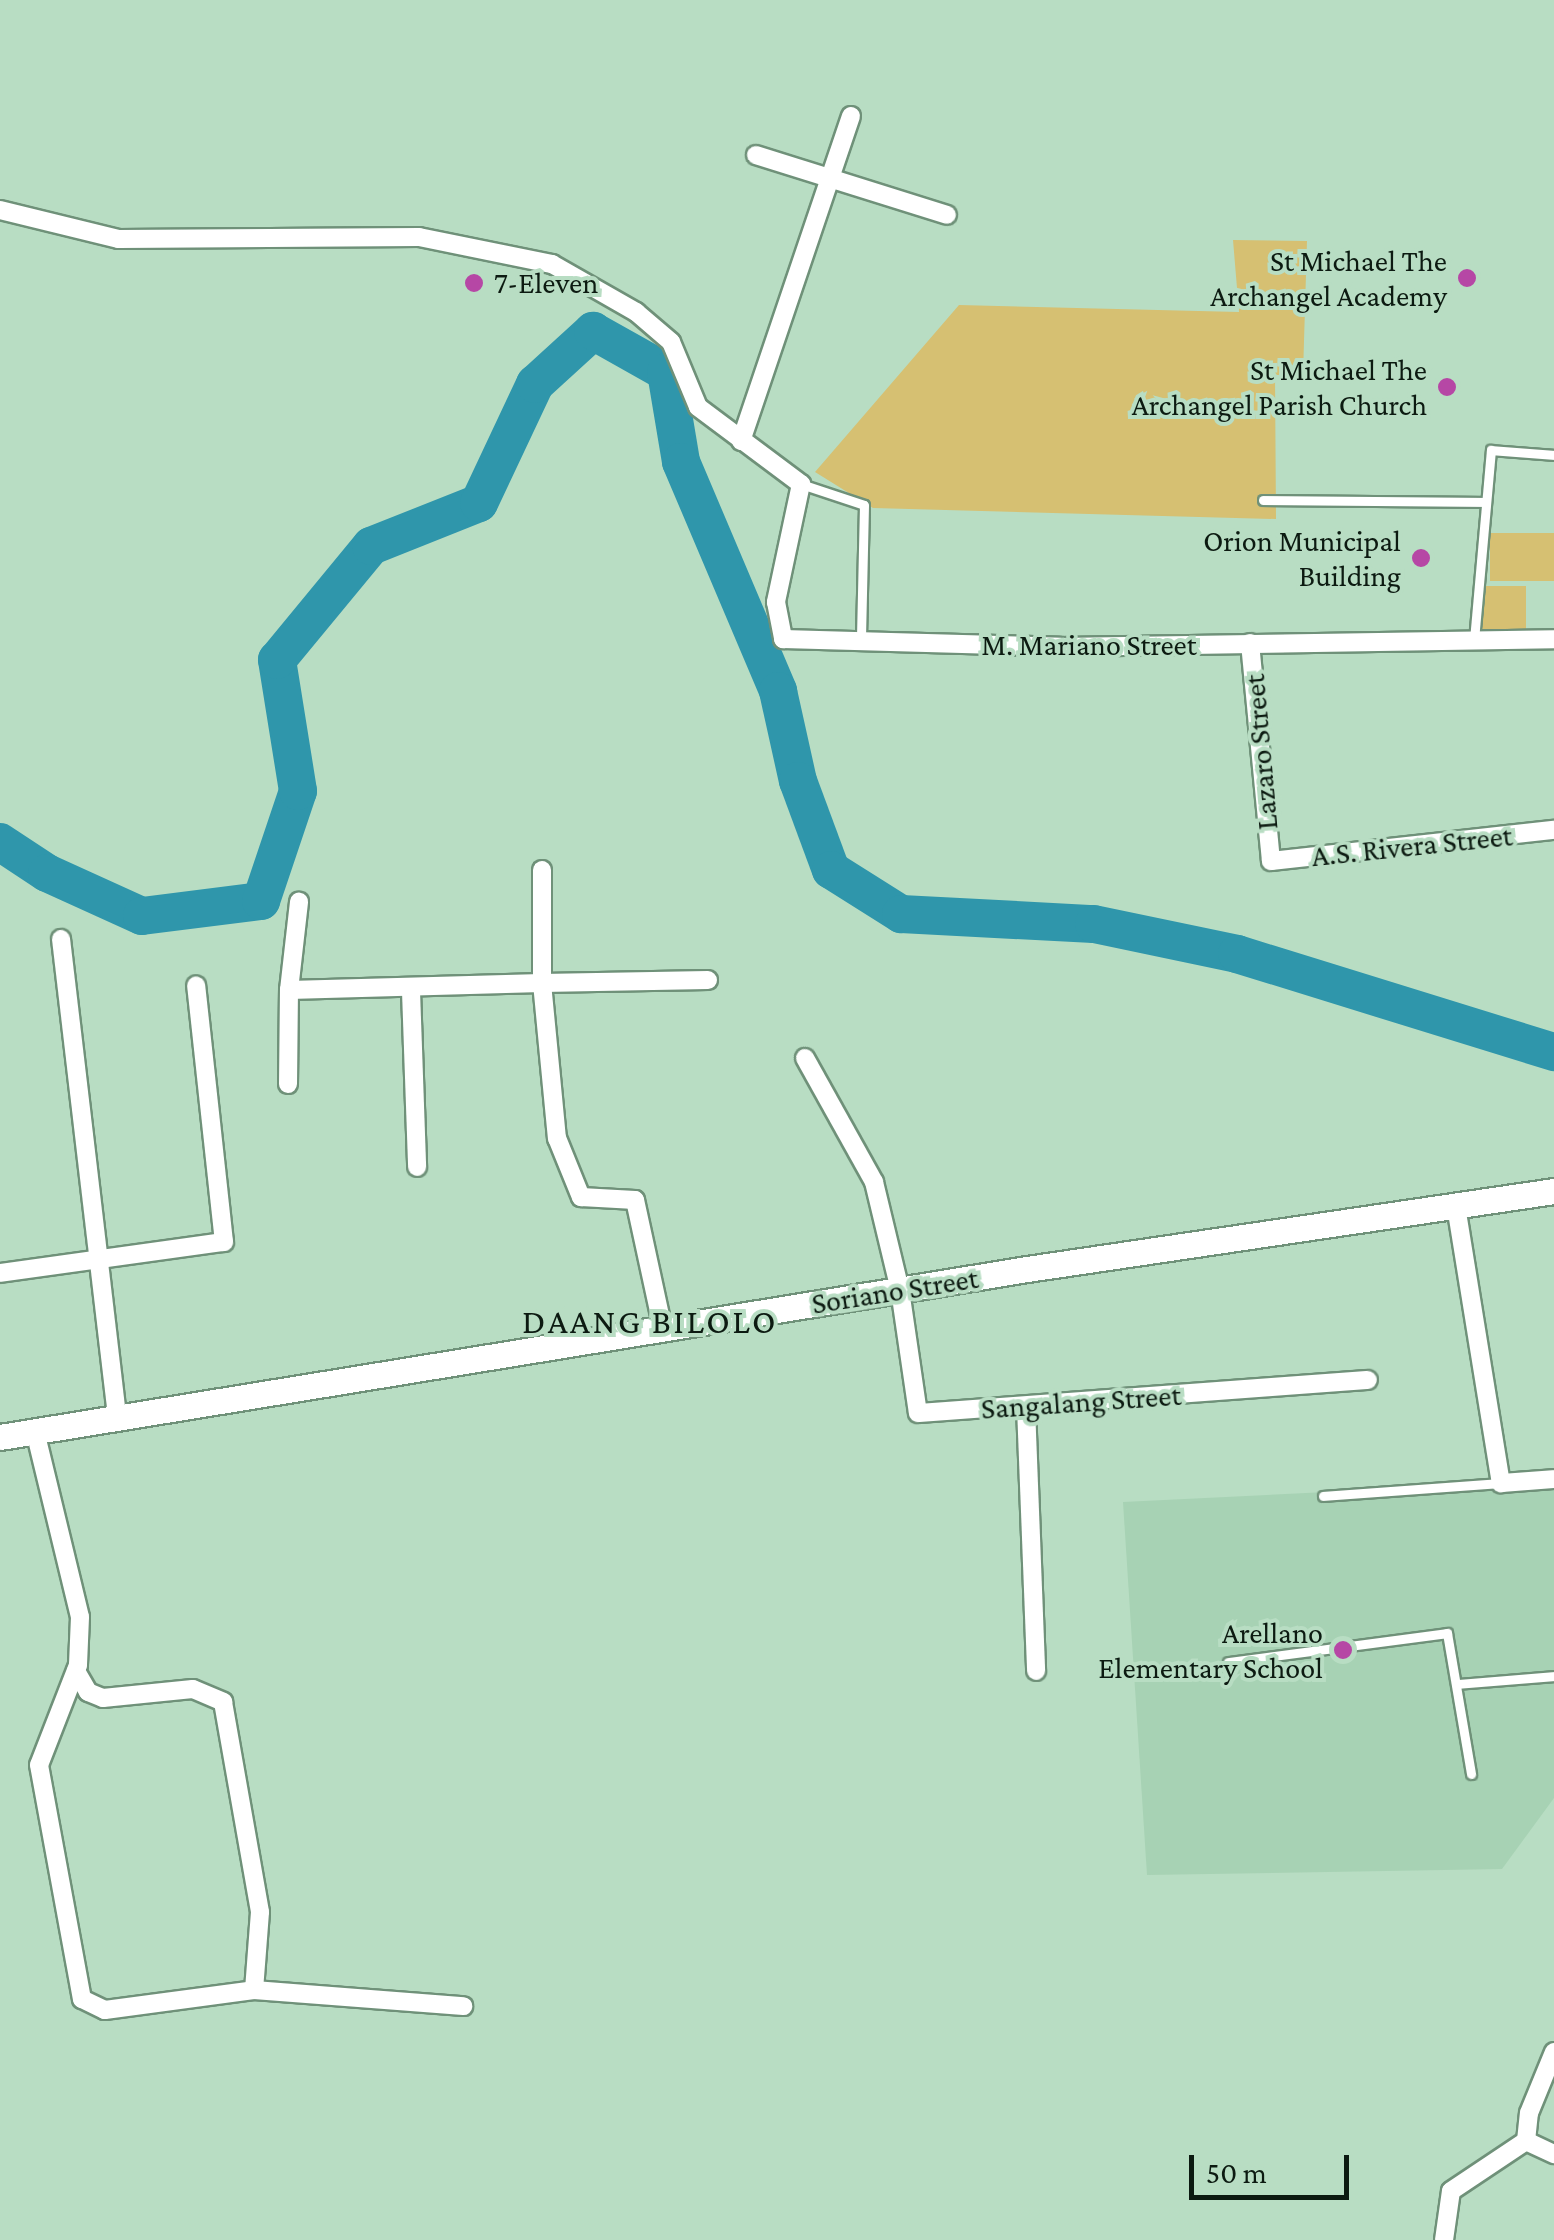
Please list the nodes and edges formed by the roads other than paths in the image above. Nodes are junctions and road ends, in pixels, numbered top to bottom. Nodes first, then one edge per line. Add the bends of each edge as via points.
1 (850, 116) dead end
2 (756, 155) dead end
3 (830, 178) junction
4 (0, 210) edge
5 (947, 215) dead end
6 (741, 441) junction
7 (1554, 454) edge
8 (801, 484) junction
9 (1263, 500) dead end
10 (1486, 502) junction
11 (1554, 639) edge
12 (1474, 640) junction
13 (1250, 643) junction
14 (861, 644) junction
15 (1554, 830) edge
16 (1271, 861) joint
17 (542, 870) dead end
18 (300, 902) dead end
19 (61, 939) dead end
20 (708, 980) dead end
21 (542, 983) junction
22 (196, 986) dead end
23 (289, 990) junction
24 (411, 991) junction
25 (805, 1058) dead end
26 (288, 1084) dead end
27 (416, 1167) dead end
28 (1554, 1191) edge
29 (1456, 1206) junction
30 (103, 1258) junction
31 (0, 1273) edge
32 (900, 1290) junction
33 (663, 1328) junction
34 (1368, 1380) dead end
35 (1026, 1407) junction
36 (116, 1418) junction
37 (34, 1432) junction
38 (0, 1437) edge
39 (1554, 1480) edge
40 (1501, 1483) junction
41 (1323, 1496) dead end
42 (1228, 1662) dead end
43 (1036, 1671) dead end
44 (76, 1672) junction
45 (1554, 1676) edge
46 (1457, 1684) junction
47 (1471, 1774) dead end
48 (254, 1990) junction
49 (463, 2006) dead end
50 (1554, 2052) edge
51 (1526, 2141) junction
52 (1554, 2154) edge
53 (1444, 2240) edge

1 - 3 street
2 - 3 street
3 - 5 street
3 - 6 street
4 - 6 street via 120,239 420,237 552,264 636,312 671,342 698,408
6 - 8 street
7 - 10 lane via 1491,450
8 - 14 lane via 864,505
8 - 14 street, M. Mariano Street via 776,602 783,639
9 - 10 lane
10 - 12 lane
11 - 12 street, M. Mariano Street
12 - 13 street, M. Mariano Street
13 - 14 street, M. Mariano Street
13 - 16 street, Lazaro Street
15 - 16 street, A.S. Rivera Street
17 - 21 street
18 - 23 street
19 - 30 street
20 - 21 street
21 - 24 street
21 - 33 street via 557,1138 581,1197 635,1200
22 - 30 street via 224,1242
23 - 24 street
23 - 26 street
24 - 27 street
25 - 32 street via 874,1182
28 - 29 main road, Soriano Street
29 - 32 main road, Soriano Street
29 - 40 street
30 - 31 street
30 - 36 street
32 - 33 main road, Soriano Street
32 - 35 street, Sangalang Street via 918,1412
33 - 36 main road, Soriano Street
34 - 35 street, Sangalang Street
35 - 43 street
36 - 37 main road, Soriano Street
37 - 38 main road, Soriano Street
37 - 44 street via 80,1617
39 - 40 street
40 - 41 lane
42 - 46 lane via 1448,1633
44 - 48 street via 88,1692 103,1698 194,1689 223,1702 260,1912
44 - 48 street via 39,1765 79,1994 105,2010
45 - 46 lane
46 - 47 lane
48 - 49 street
50 - 51 street via 1529,2113
51 - 52 street
51 - 53 street via 1451,2191

